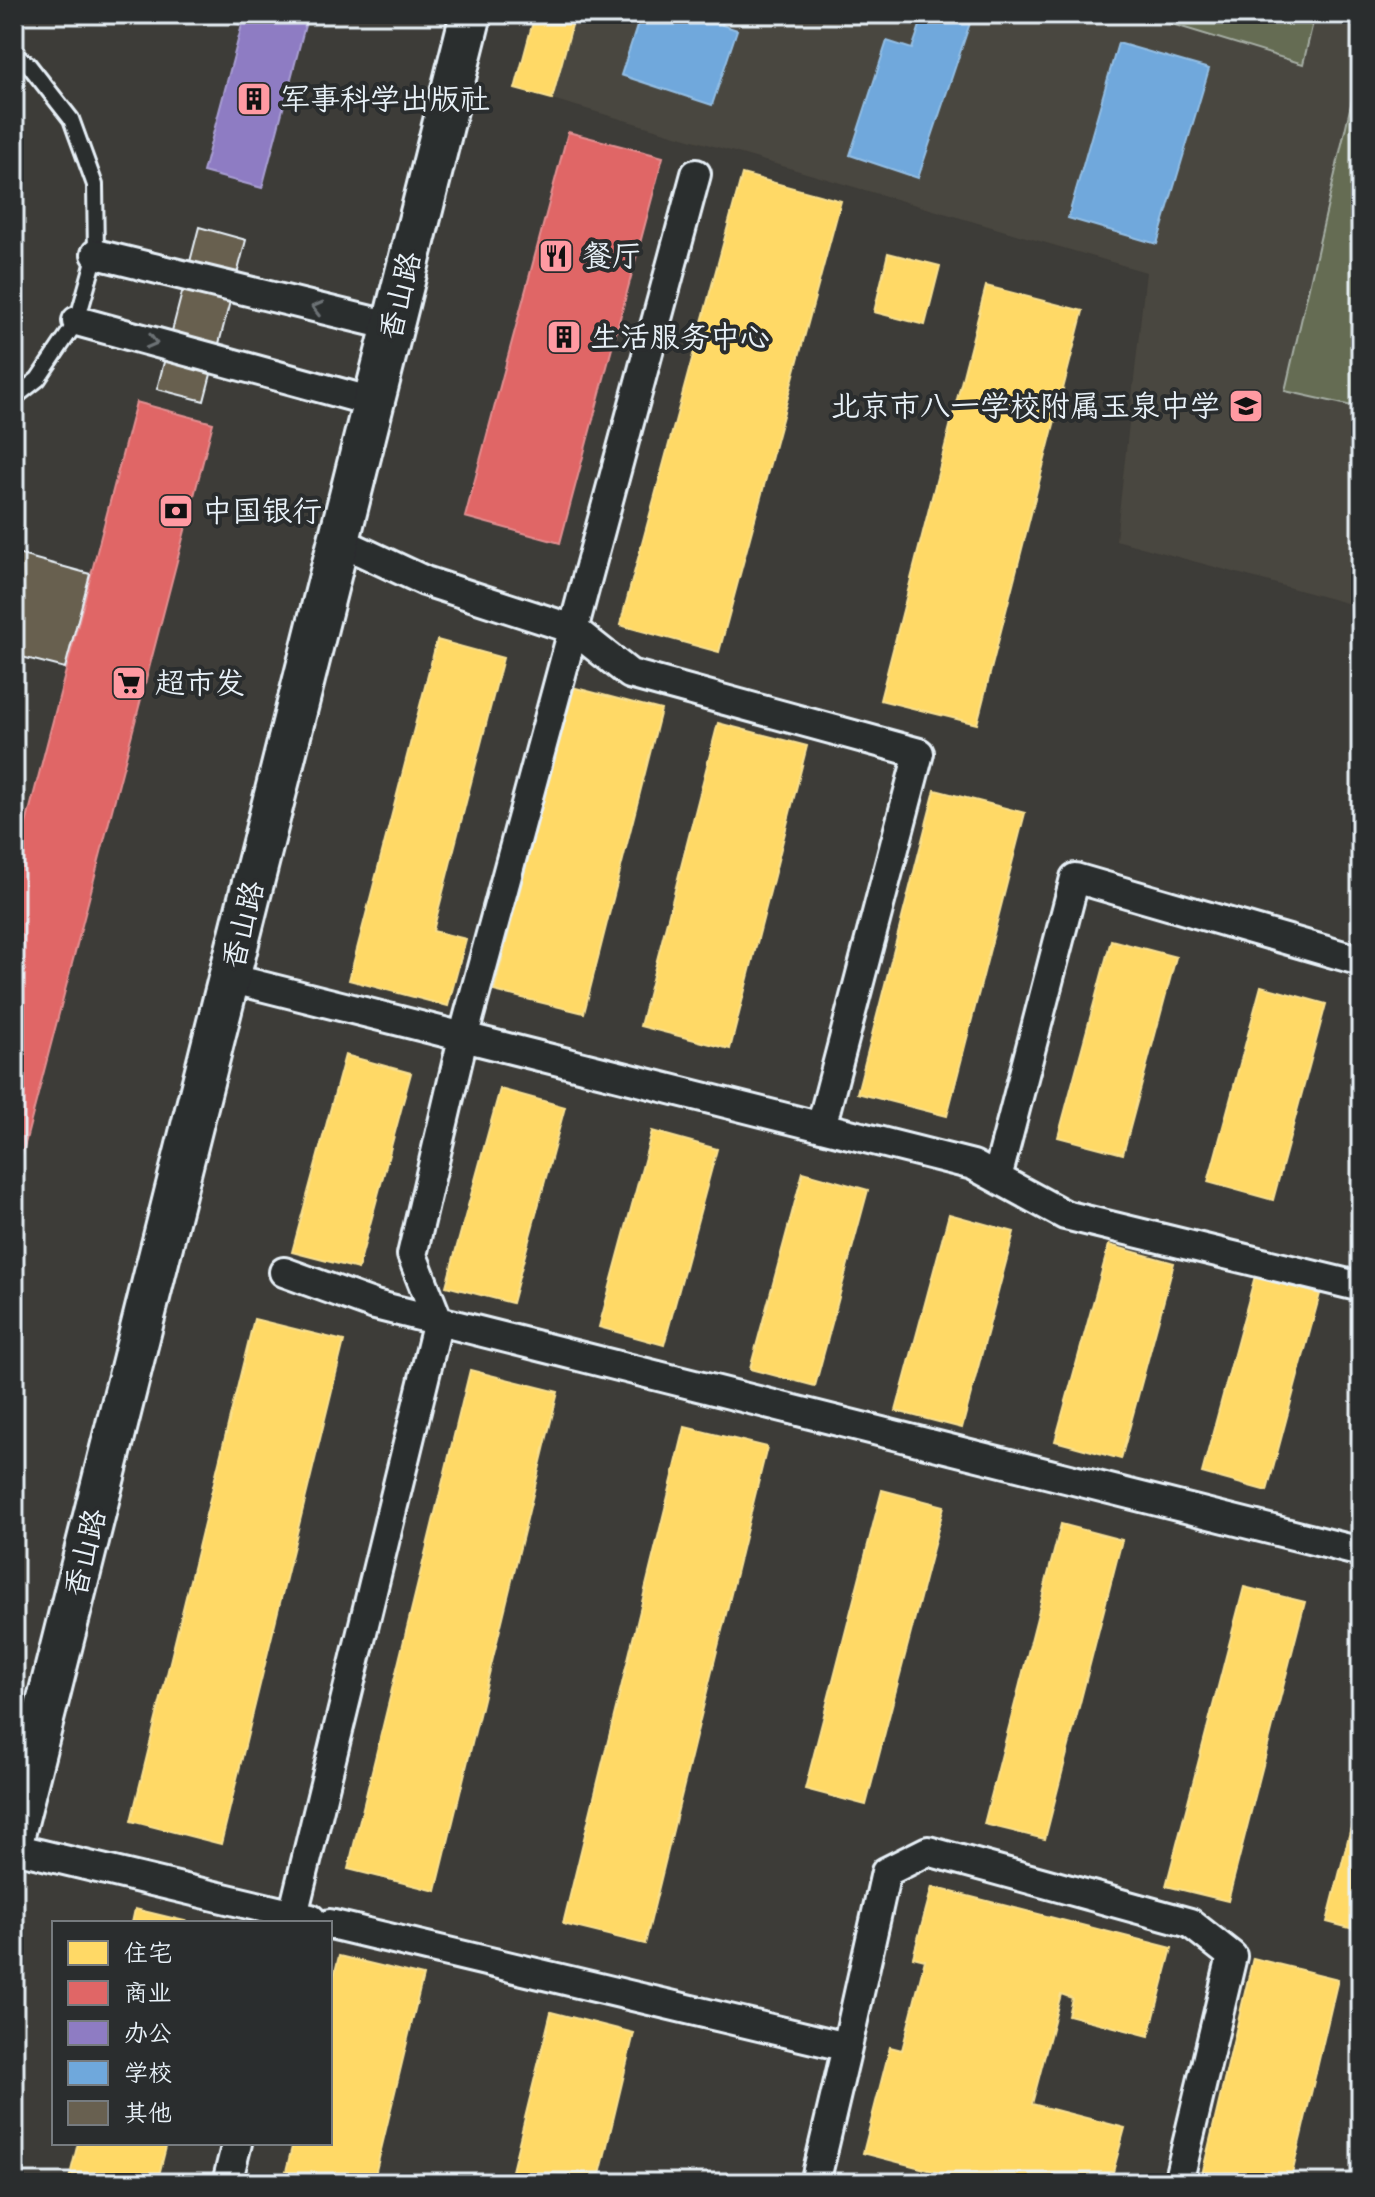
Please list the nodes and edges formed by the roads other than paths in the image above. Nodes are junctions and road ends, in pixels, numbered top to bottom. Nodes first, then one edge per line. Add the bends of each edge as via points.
1 (471, 14) edge
2 (14, 55) edge
3 (696, 174) dead end
4 (96, 254) junction
5 (77, 321) junction
6 (392, 326) junction
7 (14, 398) edge
8 (373, 402) junction
9 (339, 541) junction
10 (573, 629) junction
11 (1361, 961) edge
12 (229, 978) junction
13 (463, 1038) junction
14 (821, 1127) junction
15 (997, 1178) junction
16 (284, 1272) dead end
17 (1361, 1287) edge
18 (438, 1321) junction
19 (1361, 1552) edge
20 (14, 1835) edge
21 (14, 1848) edge
22 (292, 1919) edge
23 (332, 1924) edge
24 (847, 2047) junction
25 (236, 2145) edge
26 (227, 2183) edge
27 (816, 2183) edge
28 (1178, 2183) edge

1 - 6 street, 香山路
2 - 4 lane via 28,64 71,119 95,185
3 - 10 street
4 - 5 lane
6 -> 4 street
5 - 7 lane via 38,379
5 -> 8 street
6 - 8 street, 香山路
8 - 9 street, 香山路
9 - 10 street via 425,581
9 - 12 street, 香山路
10 - 13 street
10 - 14 street via 630,674 919,753
11 - 15 street via 1075,878
12 - 13 street
12 - 20 street, 香山路
13 - 14 street
13 - 18 street via 412,1255
14 - 15 street via 973,1165
15 - 17 street via 1065,1215
16 - 18 street
18 - 19 street
18 - 22 street
21 - 22 street
23 - 24 street
24 - 27 street
24 - 28 street via 886,1872 928,1851 1190,1923 1232,1956
25 - 26 street

